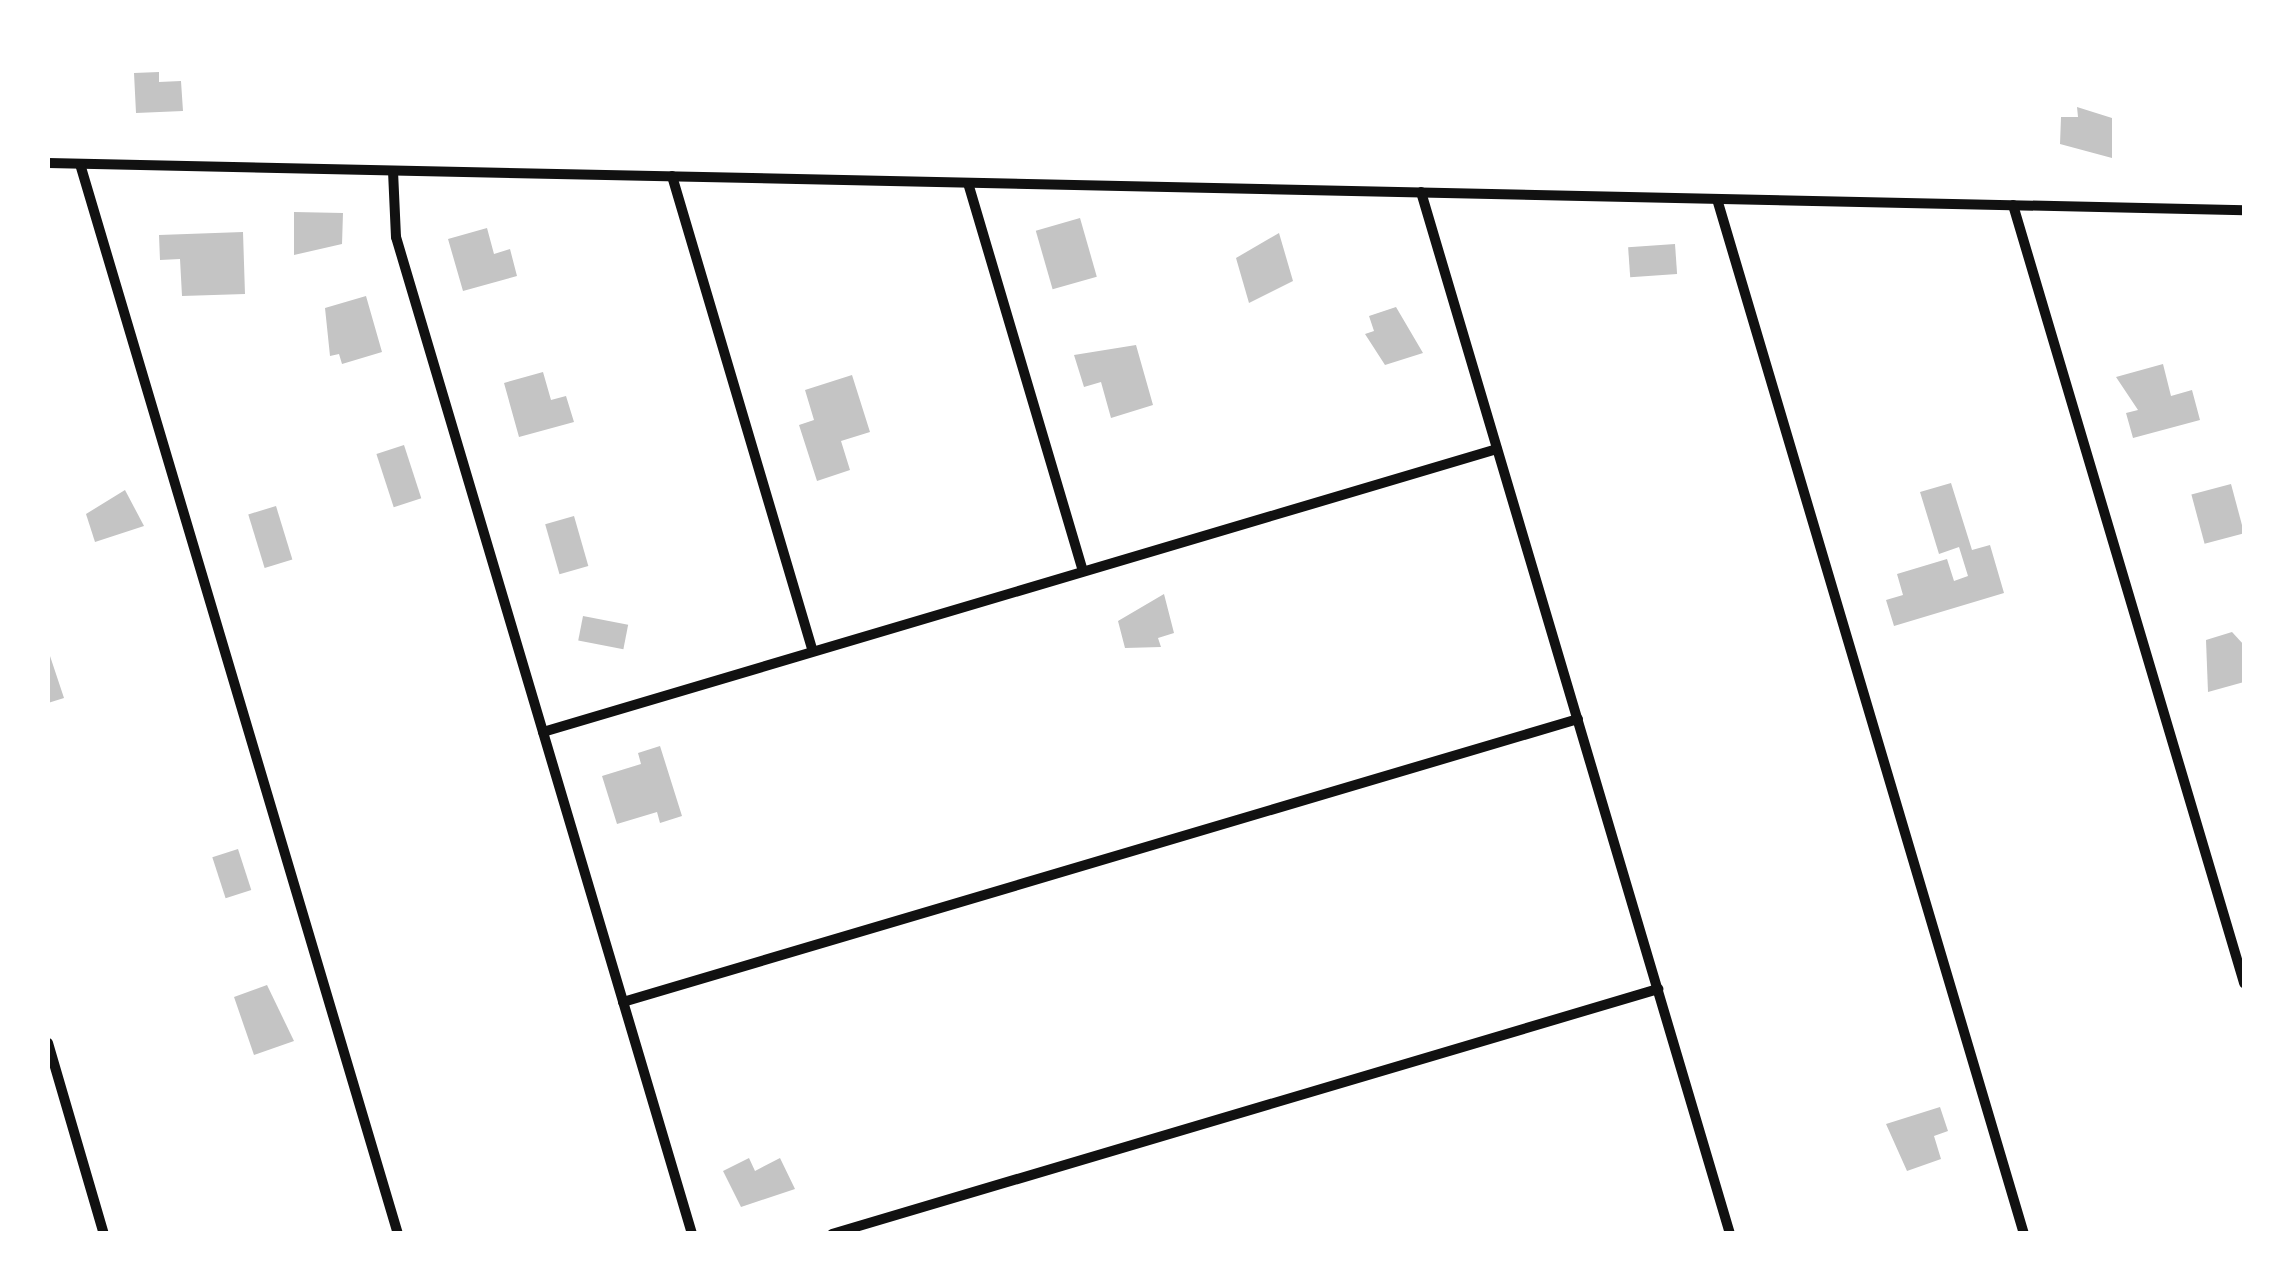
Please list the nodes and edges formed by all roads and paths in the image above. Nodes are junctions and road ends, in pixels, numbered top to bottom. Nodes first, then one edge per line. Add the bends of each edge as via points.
1 (48, 163) edge
2 (80, 164) junction
3 (393, 170) junction
4 (672, 176) junction
5 (968, 182) junction
6 (1421, 192) junction
7 (1717, 199) junction
8 (2013, 205) junction
9 (2244, 210) edge
10 (1498, 448) junction
11 (1083, 572) junction
12 (813, 652) junction
13 (1578, 718) junction
14 (543, 732) junction
15 (2244, 983) edge
16 (1658, 989) junction
17 (623, 1002) junction
18 (48, 1043) edge
19 (104, 1234) edge
20 (398, 1234) edge
21 (692, 1234) edge
22 (832, 1234) edge
23 (1730, 1234) edge
24 (2024, 1234) edge

1 - 2 street
2 - 3 street
2 - 20 street
3 - 4 street
3 - 14 street via 396,237
4 - 5 street
4 - 12 street
5 - 6 street
5 - 11 street
6 - 7 street
6 - 10 street
7 - 8 street
7 - 24 street
8 - 9 street
8 - 15 street
10 - 11 street
10 - 13 street
11 - 12 street
12 - 14 street
13 - 16 street
13 - 17 street
14 - 17 street
16 - 22 street
16 - 23 street
17 - 21 street
18 - 19 street

